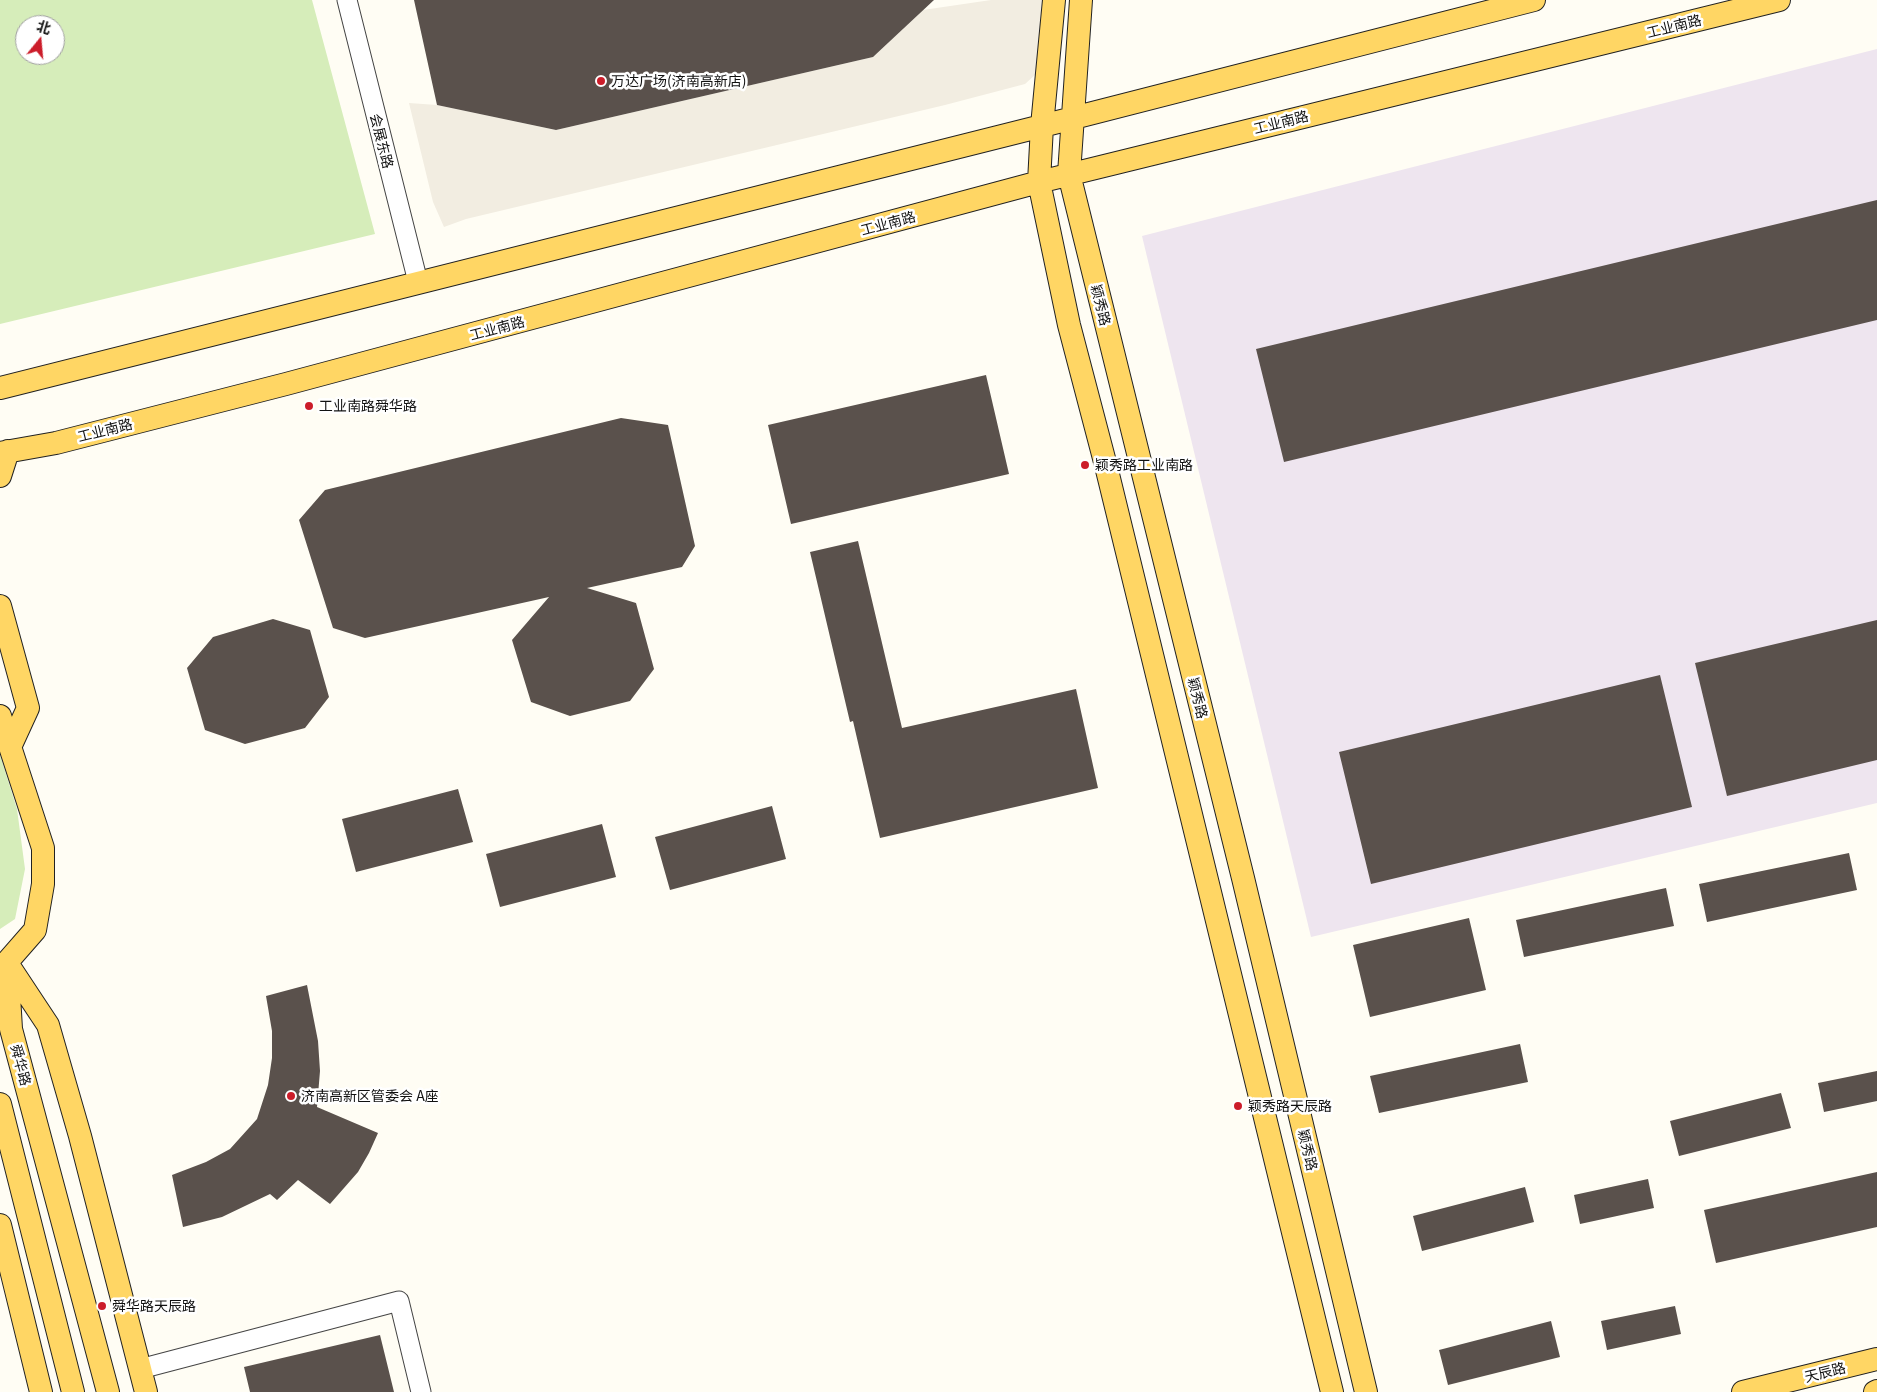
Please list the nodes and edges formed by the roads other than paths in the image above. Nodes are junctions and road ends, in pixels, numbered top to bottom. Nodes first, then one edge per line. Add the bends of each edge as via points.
1 (347, 0) edge
2 (1054, 0) edge
3 (1081, 0) edge
4 (1534, 0) edge
5 (1779, 0) edge
6 (1072, 118) junction
7 (1042, 126) junction
8 (1069, 174) junction
9 (1039, 182) junction
10 (418, 282) junction
11 (0, 388) edge
12 (4, 452) edge
13 (0, 476) edge
14 (0, 606) edge
15 (0, 716) edge
16 (11, 745) junction
17 (3, 964) edge
18 (0, 1104) edge
19 (0, 1225) edge
20 (5, 1267) edge
21 (1877, 1359) edge
22 (140, 1368) junction
23 (40, 1392) edge
24 (73, 1392) edge
25 (108, 1392) edge
26 (146, 1392) edge
27 (421, 1392) edge
28 (1332, 1392) edge
29 (1366, 1392) edge
30 (1743, 1392) edge

1 - 10 street, 会展东路
2 - 7 main road
3 - 6 main road, 颖秀路
4 - 6 main road
5 - 8 main road, 工业南路
6 - 7 main road
6 - 8 main road, 颖秀路
7 - 9 main road
7 - 10 main road
8 - 9 main road, 工业南路
8 - 29 main road, 颖秀路
9 - 12 main road, 工业南路 via 286,384 56,443
9 - 28 main road via 1069,325 1109,476
10 - 11 main road
12 - 13 main road
14 - 16 main road via 28,708
15 - 16 main road
16 - 17 main road via 43,848 43,884 35,930
17 - 22 main road via 48,1025
17 - 25 main road, 舜华路 via 11,1029
18 - 24 main road
19 - 20 main road
20 - 23 main road
21 - 30 main road, 天辰路
22 - 26 main road
22 - 27 street via 398,1301

